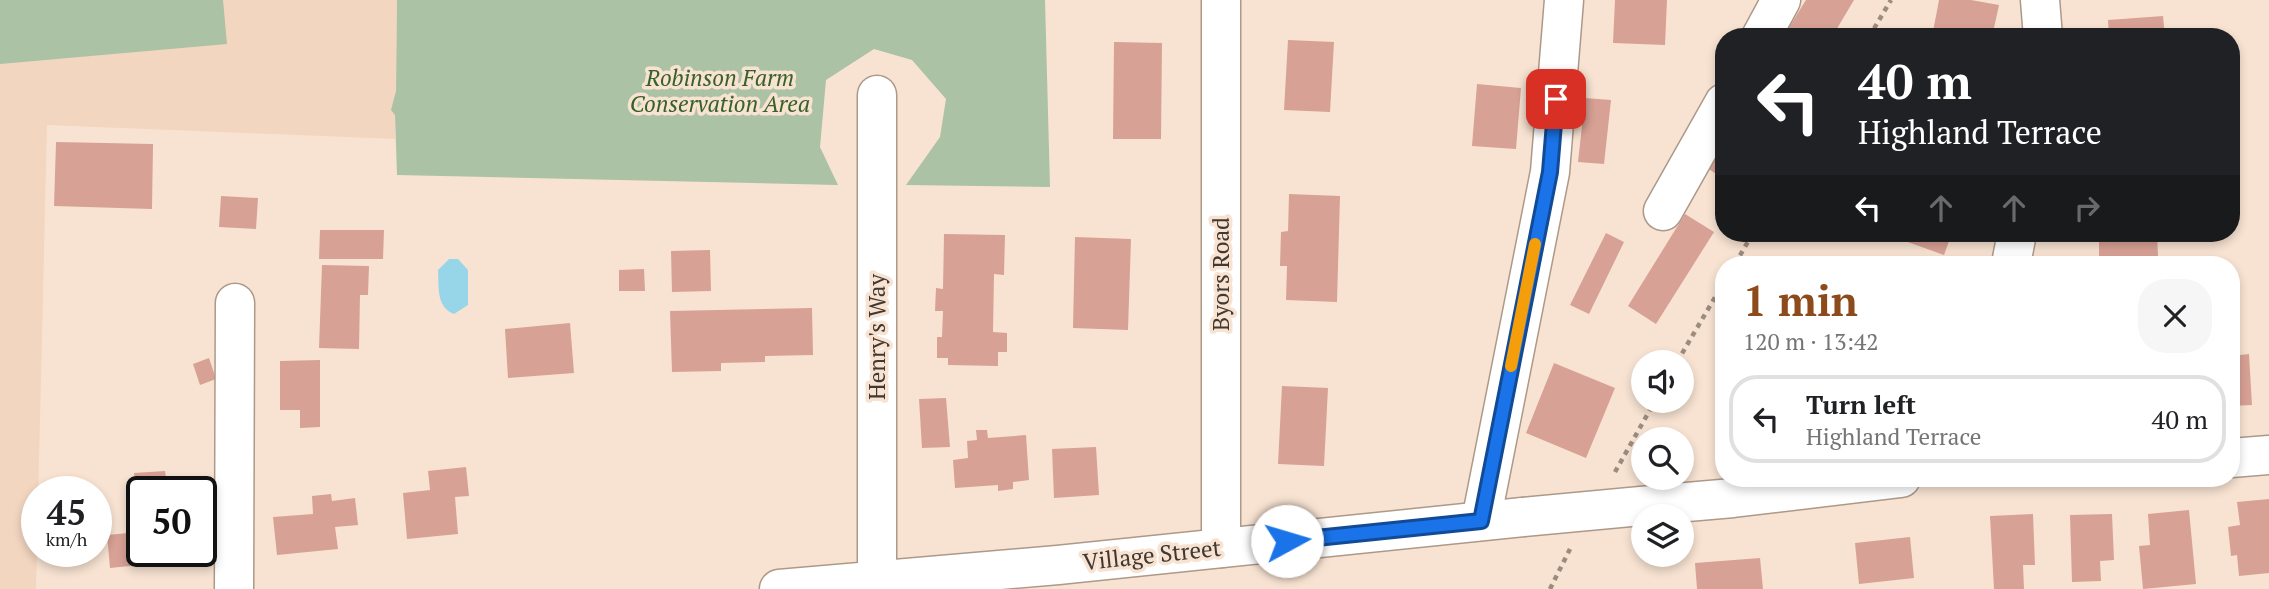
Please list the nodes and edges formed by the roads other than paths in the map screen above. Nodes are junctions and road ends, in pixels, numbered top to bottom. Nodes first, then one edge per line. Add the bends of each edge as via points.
1 (1221, 0) edge
2 (1564, 0) edge
3 (1782, 0) edge
4 (2040, 0) edge
5 (1766, 28) edge
6 (2042, 28) edge
7 (877, 94) dead end
8 (1715, 119) edge
9 (1663, 211) dead end
10 (235, 303) dead end
11 (2269, 456) edge
12 (2240, 458) edge
13 (1825, 487) edge
14 (1481, 521) junction
15 (1221, 548) junction
16 (1059, 577) edge
17 (877, 580) junction
18 (234, 589) edge
19 (779, 589) edge

1 - 15 street, Byors Road
2 - 14 street via 1550,172
3 - 5 street
4 - 6 street
7 - 17 street, Henry's Way
8 - 9 street
10 - 18 street
11 - 12 street
13 - 14 street, Village Street, bridge
14 - 15 street, Village Street
15 - 16 street, Village Street
16 - 17 street, Village Street
17 - 19 street, Village Street

